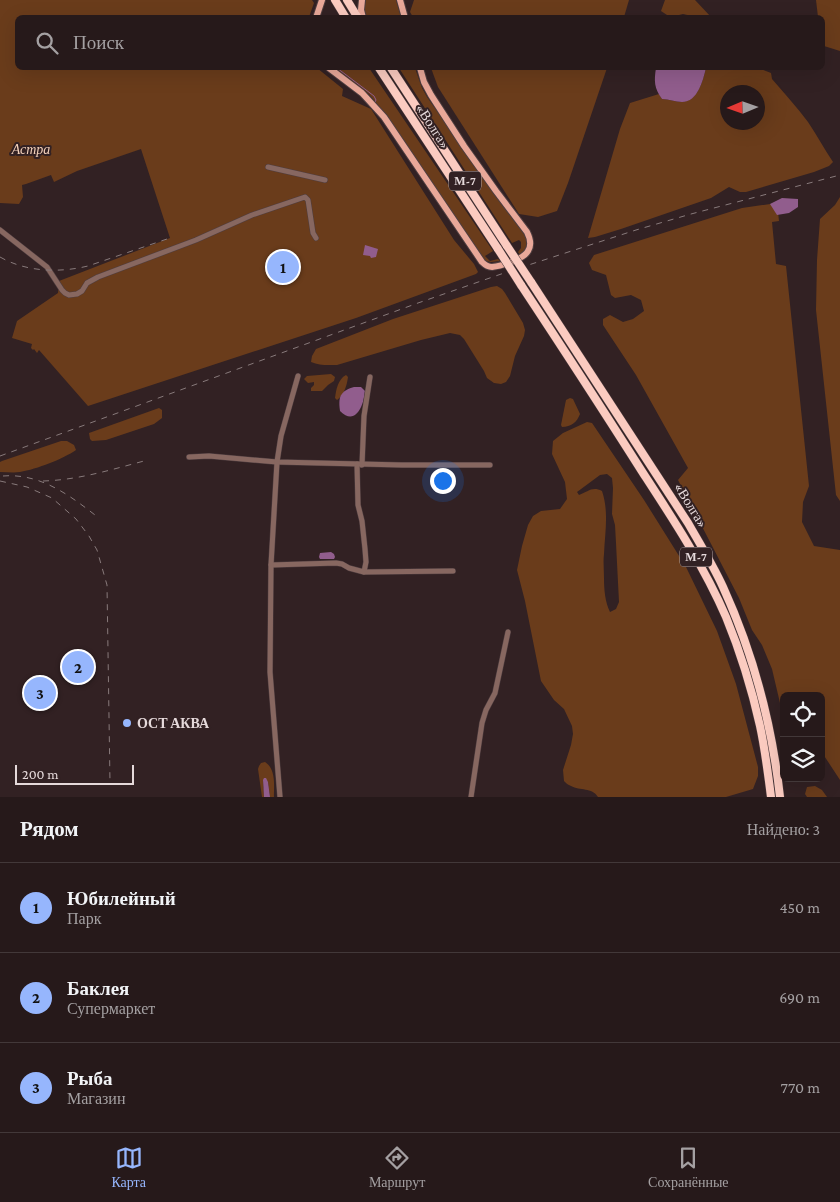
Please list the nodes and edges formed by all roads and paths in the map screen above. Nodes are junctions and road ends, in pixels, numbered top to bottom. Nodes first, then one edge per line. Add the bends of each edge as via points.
1 (322, 0) edge
2 (335, 0) edge
3 (347, 0) edge
4 (362, 0) edge
5 (400, 0) edge
6 (317, 15) edge
7 (344, 15) edge
8 (356, 15) edge
9 (362, 15) edge
10 (404, 15) edge
11 (332, 70) edge
12 (380, 70) edge
13 (392, 70) edge
14 (421, 70) edge
15 (268, 167) dead end
16 (325, 180) dead end
17 (0, 230) edge
18 (316, 238) dead end
19 (298, 376) dead end
20 (370, 376) dead end
21 (189, 457) dead end
22 (276, 462) junction
23 (359, 464) junction
24 (490, 465) dead end
25 (271, 565) junction
26 (453, 570) dead end
27 (364, 572) junction
28 (508, 632) dead end
29 (779, 786) junction
30 (280, 797) edge
31 (471, 797) edge
32 (771, 797) edge
33 (780, 797) edge
34 (786, 797) edge

1 - 6 main road
2 - 7 highway
3 - 8 highway
4 - 9 main road
5 - 10 main road
11 - 14 main road via 362,93 384,117 482,262 492,267 524,256 530,248 527,232 454,131
12 - 32 highway, «Волга» / М-7, bridge via 614,426 676,523 713,589 733,636 753,698
13 - 29 highway, «Волга» / М-7, bridge via 699,541 723,586 742,634 769,726
15 - 16 street
17 - 18 street via 48,267 62,290 69,295 82,291 87,283 98,277 305,197
19 - 22 street via 280,436
20 - 23 street
21 - 22 street
22 - 23 street
22 - 25 street
23 - 24 street
23 - 27 street via 358,505 365,546
25 - 27 street via 336,563
25 - 30 street via 270,672
26 - 27 street
28 - 31 street via 495,693 482,723
29 - 33 highway, «Волга» / М-7
29 - 34 highway

